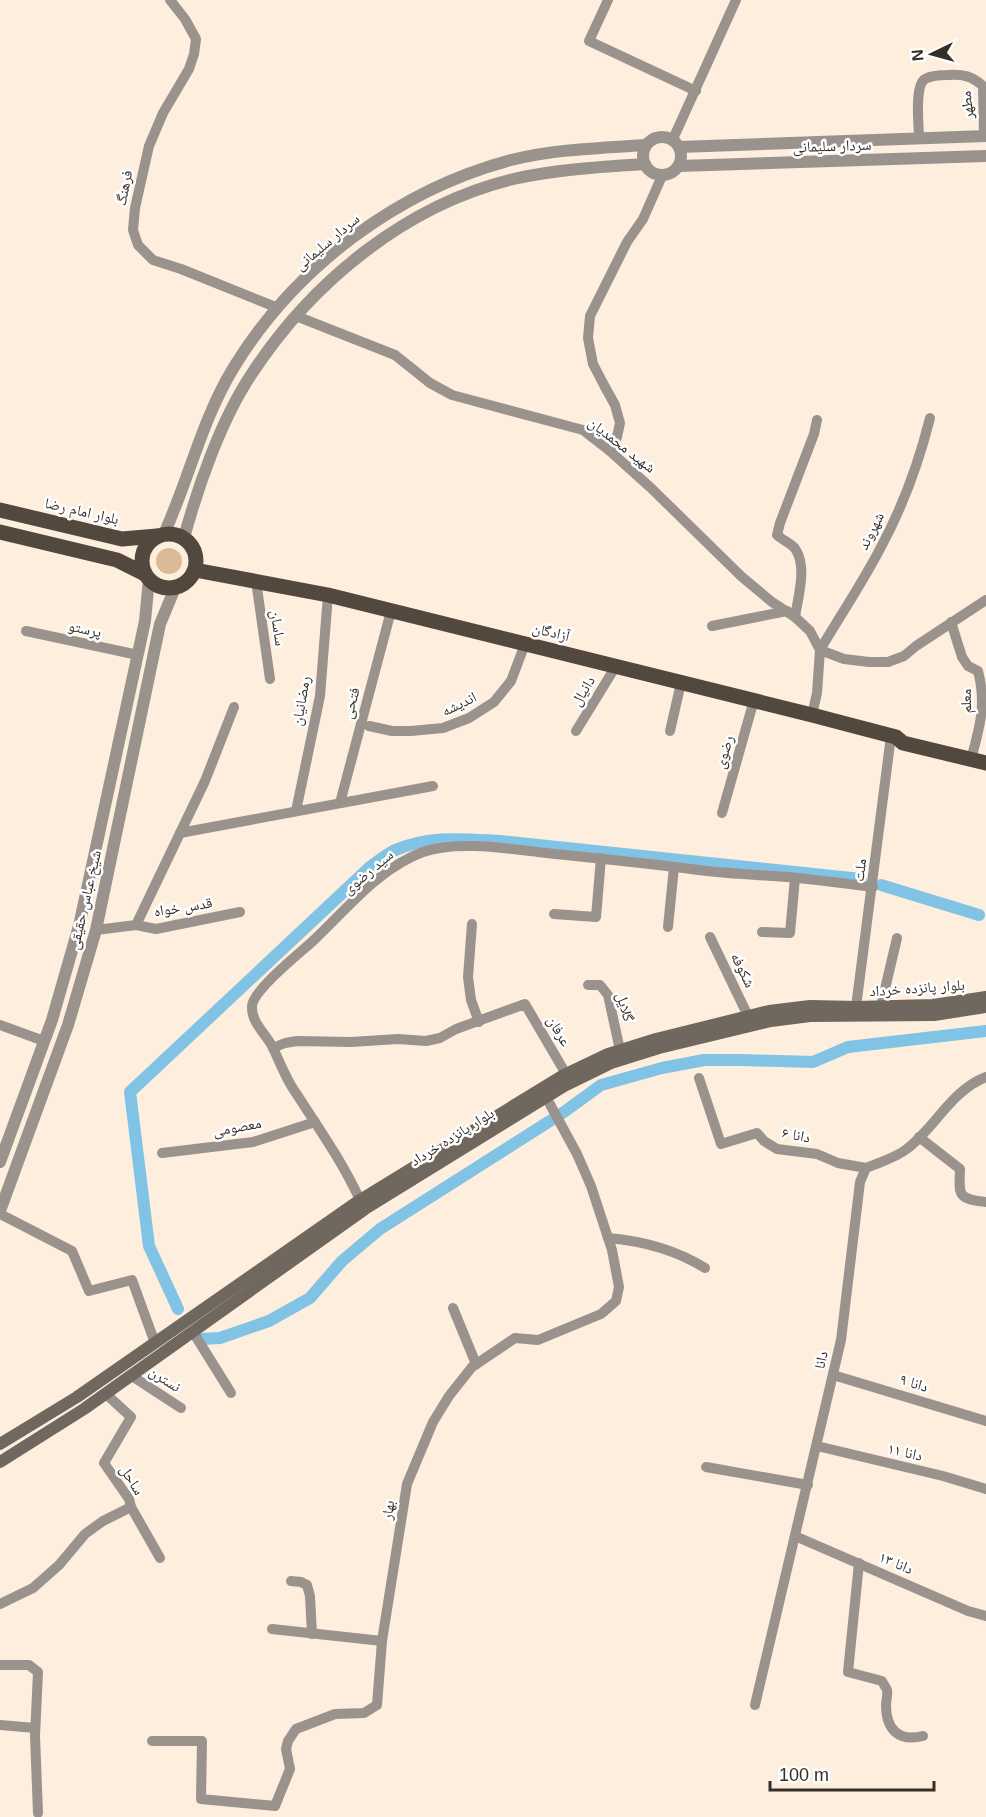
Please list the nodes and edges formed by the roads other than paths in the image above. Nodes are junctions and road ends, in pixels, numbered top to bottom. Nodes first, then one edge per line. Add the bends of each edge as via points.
1 (170, 0) edge
2 (608, 0) edge
3 (736, 0) edge
4 (696, 91) junction
5 (985, 136) edge
6 (919, 139) junction
7 (676, 143) junction
8 (646, 145) junction
9 (986, 156) edge
10 (645, 164) junction
11 (679, 166) junction
12 (662, 176) junction
13 (278, 308) junction
14 (296, 316) junction
15 (930, 418) dead end
16 (817, 420) dead end
17 (610, 451) junction
18 (0, 510) edge
19 (0, 532) edge
20 (160, 535) junction
21 (184, 538) junction
22 (195, 570) junction
23 (147, 577) junction
24 (256, 581) junction
25 (175, 588) junction
26 (328, 595) junction
27 (986, 600) edge
28 (391, 611) junction
29 (791, 614) junction
30 (951, 622) junction
31 (712, 626) dead end
32 (26, 631) dead end
33 (525, 644) junction
34 (820, 650) junction
35 (138, 655) junction
36 (616, 666) junction
37 (270, 678) dead end
38 (681, 682) junction
39 (754, 700) junction
40 (234, 707) dead end
41 (812, 715) junction
42 (369, 726) dead end
43 (576, 731) dead end
44 (670, 731) dead end
45 (893, 737) junction
46 (980, 754) edge
47 (986, 764) edge
48 (433, 786) dead end
49 (340, 803) junction
50 (296, 811) junction
51 (722, 813) dead end
52 (180, 833) junction
53 (601, 858) junction
54 (674, 867) junction
55 (795, 878) junction
56 (873, 887) junction
57 (240, 912) dead end
58 (554, 914) dead end
59 (472, 924) dead end
60 (136, 925) junction
61 (668, 927) dead end
62 (96, 930) junction
63 (762, 932) dead end
64 (710, 937) dead end
65 (897, 938) dead end
66 (588, 985) dead end
67 (986, 997) edge
68 (881, 1006) junction
69 (986, 1007) edge
70 (857, 1012) junction
71 (748, 1016) junction
72 (478, 1022) junction
73 (0, 1025) edge
74 (44, 1041) junction
75 (273, 1048) junction
76 (620, 1050) junction
77 (566, 1074) junction
78 (986, 1077) edge
79 (699, 1078) dead end
80 (546, 1097) junction
81 (16, 1116) junction
82 (33, 1122) junction
83 (315, 1122) junction
84 (919, 1137) junction
85 (162, 1153) dead end
86 (0, 1162) edge
87 (866, 1168) junction
88 (360, 1200) junction
89 (986, 1202) edge
90 (0, 1212) edge
91 (608, 1238) junction
92 (705, 1268) dead end
93 (251, 1284) junction
94 (453, 1308) dead end
95 (193, 1332) junction
96 (155, 1343) junction
97 (476, 1364) junction
98 (833, 1375) junction
99 (132, 1376) junction
100 (231, 1393) dead end
101 (106, 1394) junction
102 (181, 1408) dead end
103 (986, 1421) edge
104 (0, 1444) edge
105 (817, 1446) junction
106 (0, 1462) edge
107 (706, 1467) dead end
108 (808, 1485) junction
109 (986, 1489) edge
110 (131, 1507) junction
111 (795, 1536) junction
112 (160, 1558) dead end
113 (859, 1563) junction
114 (291, 1581) dead end
115 (0, 1604) edge
116 (986, 1616) edge
117 (272, 1629) dead end
118 (312, 1634) junction
119 (382, 1641) junction
120 (0, 1665) edge
121 (754, 1705) dead end
122 (0, 1725) edge
123 (35, 1728) junction
124 (923, 1736) dead end
125 (152, 1741) dead end
126 (38, 1813) dead end

1 - 13 street, فرهنگ via 196,39 195,54 149,146 133,230 138,244 153,260
2 - 4 street via 589,41
3 - 4 street
4 - 7 street
5 - 6 street, سردار سلیمانی
5 - 6 street, مطهر via 982,86 974,77 934,75 924,80 919,89
6 - 7 street, سردار سلیمانی
7 - 8 street via 663,136
7 - 11 street via 682,156
8 - 10 street
8 - 13 street, سردار سلیمانی via 557,152 513,160 468,173 420,194 342,246
9 - 11 street, سردار سلیمانی
10 - 12 street
10 - 14 street, سردار سلیمانی via 559,170 517,178 428,211 346,267
11 - 12 street
12 - 17 street via 590,316 588,338 593,364 620,423
13 - 20 street, سردار سلیمانی via 234,367 216,401
14 - 17 street, شهید محمدیان via 395,355 452,395 583,430
14 - 21 street, سردار سلیمانی via 250,376 232,411
15 - 34 street, شهروند via 908,488 881,547
16 - 29 street via 777,535 795,548 801,565 800,586
17 - 29 street, شهید محمدیان via 742,577
18 - 20 main road, بلوار امام رضا via 122,539
19 - 23 main road via 117,560
20 - 21 main road
20 - 23 main road via 151,540 143,553 142,567
21 - 22 main road via 194,549
22 - 24 main road, آزادگان
22 - 25 main road via 188,582
23 - 25 main road via 161,587
23 - 35 street, شیخ عباس حقیقی via 145,621
24 - 26 main road, آزادگان
24 - 37 street, ساسان
25 - 62 street, شیخ عباس حقیقی via 160,624
26 - 28 main road, آزادگان
26 - 50 street, رمضانیان via 320,696
27 - 30 street
28 - 33 main road, آزادگان
28 - 49 street, فتحی
29 - 31 street
29 - 34 street, شهید محمدیان via 810,631
30 - 34 street via 904,656 888,662 844,659
30 - 46 street, معلم via 962,657 978,671 980,680
32 - 35 street, پرستو
33 - 36 main road, آزادگان
33 - 42 street, اندیشه via 511,681 494,702 469,718 443,728 411,731
34 - 41 street
35 - 74 street, شیخ عباس حقیقی via 79,926
36 - 38 main road, آزادگان
36 - 43 street, دانیال
38 - 39 main road, آزادگان
38 - 44 street
39 - 41 main road, آزادگان
39 - 51 street, رضوی
40 - 52 street
41 - 45 main road, آزادگان
45 - 46 main road, آزادگان via 905,735
45 - 47 main road, آزادگان
45 - 56 street, ملت
48 - 49 street
49 - 50 street
50 - 52 street
52 - 60 street
53 - 54 street, سید رضوی
53 - 58 street via 596,917
53 - 75 street, سید رضوی via 467,847 444,847 408,858 371,885 257,994 252,1005 253,1017
54 - 55 street, سید رضوی
54 - 61 street
55 - 56 street, سید رضوی
55 - 63 street via 790,933
56 - 70 street, ملت
57 - 60 street, قدس خواه via 156,929
59 - 72 street via 468,977
60 - 62 street, قدس خواه
62 - 82 street, شیخ عباس حقیقی via 68,1025
64 - 71 street, شکوفه
65 - 68 street
66 - 76 street, گلایل via 600,985 608,995
67 - 68 main road, بلوار پانزده خرداد via 933,1005
68 - 70 main road, بلوار پانزده خرداد
69 - 70 main road, بلوار پانزده خرداد via 934,1015
70 - 71 main road, بلوار پانزده خرداد via 810,1006
70 - 80 main road, بلوار پانزده خرداد via 771,1021 659,1048 611,1063
71 - 76 main road, بلوار پانزده خرداد
72 - 75 street via 426,1041 297,1041
72 - 77 street, عرفان via 525,1004
73 - 74 street
74 - 81 street, شیخ عباس حقیقی
75 - 83 street, سید رضوی
76 - 77 main road, بلوار پانزده خرداد
77 - 88 main road, بلوار پانزده خرداد
78 - 84 street via 958,1095
79 - 87 street, دانا ۶ via 721,1144 757,1133 777,1149 817,1154
80 - 91 street, بهار via 591,1186
80 - 93 main road, بلوار پانزده خرداد
81 - 82 street
81 - 86 street, شیخ عباس حقیقی
82 - 90 street, شیخ عباس حقیقی
83 - 85 street, معصومی via 253,1142
83 - 88 street, سید رضوی
84 - 87 street via 907,1149
84 - 89 street via 960,1169 959,1189 963,1196
87 - 98 street, دانا via 860,1182 841,1340
88 - 93 main road, بلوار پانزده خرداد
90 - 96 street via 72,1251 89,1291 132,1280
91 - 92 street via 654,1246
91 - 97 street, بهار via 619,1287 616,1301 601,1314 538,1340 515,1338
93 - 95 main road, بلوار پانزده خرداد
93 - 96 main road, بلوار پانزده خرداد
94 - 97 street
95 - 99 main road, بلوار پانزده خرداد
95 - 100 street
96 - 104 main road, بلوار پانزده خرداد
97 - 119 street, بهار via 438,1414 407,1484
98 - 103 street, دانا ۹
98 - 105 street, دانا
99 - 101 main road, بلوار پانزده خرداد
99 - 102 street, نسترن
101 - 106 main road, بلوار پانزده خرداد
101 - 110 street, ساحل via 131,1417 104,1463
105 - 108 street, دانا
105 - 109 street, دانا ۱۱
107 - 108 street
108 - 111 street, دانا
110 - 112 street, ساحل
110 - 115 street via 85,1534 60,1565 33,1588
111 - 113 street, دانا ۱۳
111 - 121 street, دانا
113 - 116 street, دانا ۱۳
113 - 124 street via 848,1672 882,1682 887,1690 890,1726 898,1735
114 - 118 street via 308,1585
117 - 118 street
118 - 119 street
119 - 125 street, بهار via 377,1705 364,1713 335,1714 296,1729 286,1749 290,1769 275,1806 201,1799 202,1741
120 - 123 street via 29,1665 38,1672
122 - 123 street
123 - 126 street

